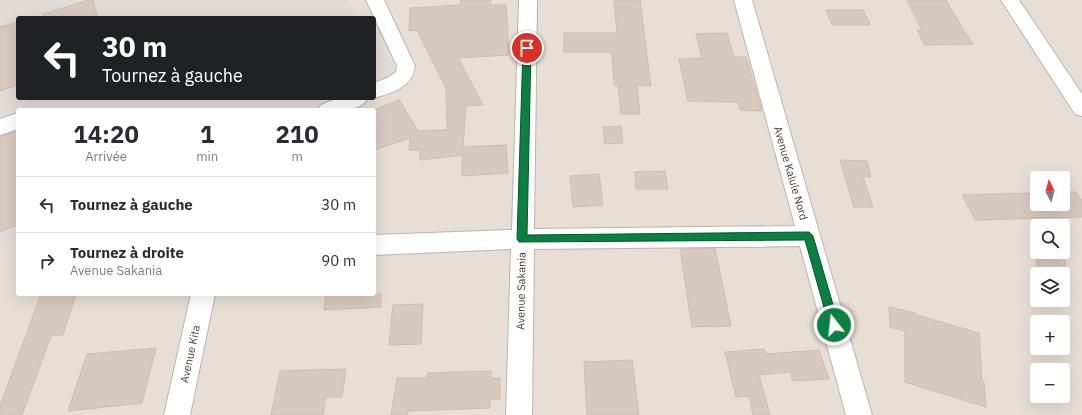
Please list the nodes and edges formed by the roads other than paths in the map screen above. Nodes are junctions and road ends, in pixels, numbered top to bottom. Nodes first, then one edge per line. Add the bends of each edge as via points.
1 (376, 0) edge
2 (528, 0) edge
3 (743, 0) edge
4 (1010, 0) edge
5 (376, 90) edge
6 (353, 100) edge
7 (333, 108) edge
8 (1082, 109) edge
9 (16, 122) edge
10 (0, 127) edge
11 (809, 236) junction
12 (522, 239) junction
13 (376, 245) edge
14 (203, 296) edge
15 (177, 415) edge
16 (519, 415) edge
17 (860, 415) edge

1 - 5 street via 406,66 405,75 399,80
2 - 12 street, Avenue Sakania
3 - 11 street, Avenue Kalule Nord
4 - 8 street
6 - 7 street
9 - 10 street
11 - 12 street
11 - 17 street, Avenue Kalule Nord
12 - 13 street
12 - 16 street, Avenue Sakania
14 - 15 street, Avenue Kita

